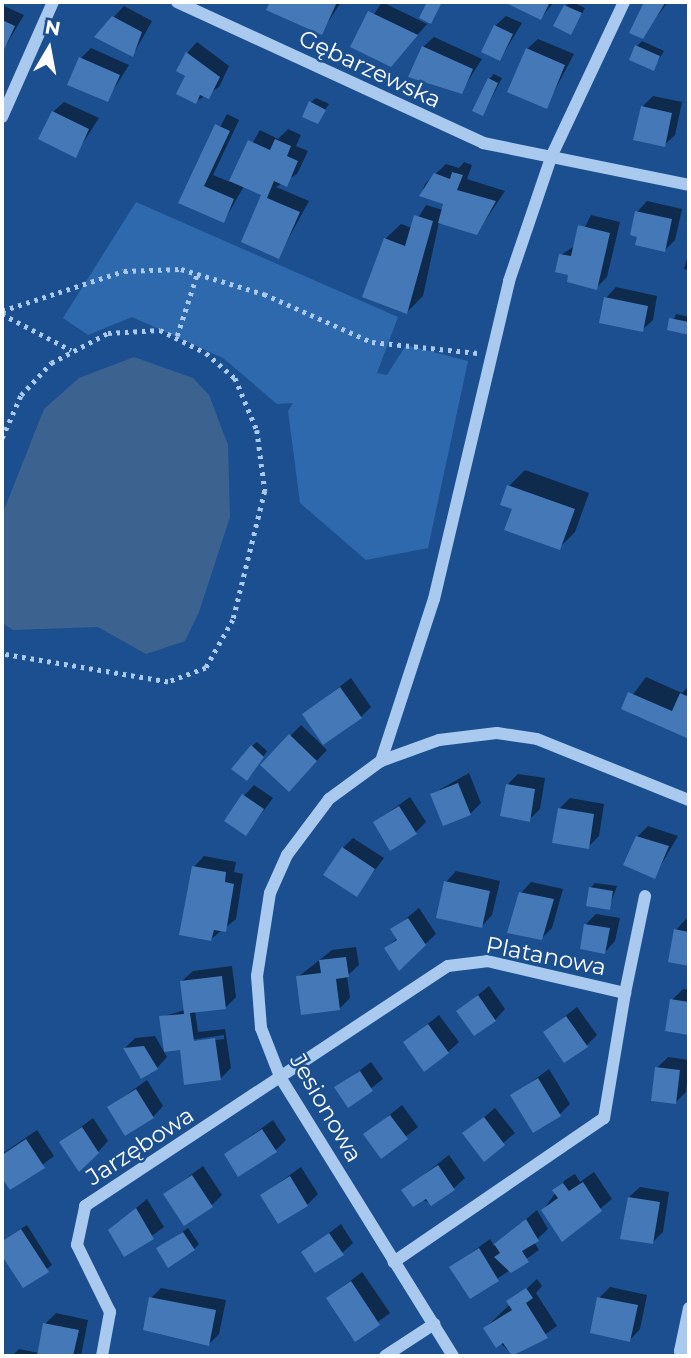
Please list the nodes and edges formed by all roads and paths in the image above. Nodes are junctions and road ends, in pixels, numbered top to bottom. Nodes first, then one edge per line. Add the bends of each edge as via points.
1 (53, 2) edge
2 (177, 2) edge
3 (624, 2) edge
4 (2, 117) edge
5 (552, 155) junction
6 (689, 185) edge
7 (197, 274) junction
8 (2, 312) edge
9 (177, 337) junction
10 (71, 350) junction
11 (488, 357) junction
12 (2, 438) edge
13 (2, 654) edge
14 (381, 761) junction
15 (689, 800) edge
16 (645, 896) dead end
17 (625, 993) junction
18 (281, 1079) junction
19 (394, 1262) junction
20 (689, 1308) edge
21 (434, 1324) junction
22 (689, 1354) edge
23 (102, 1356) edge
24 (385, 1356) edge
25 (453, 1356) edge

1 - 4 street
2 - 5 street, Gębarzewska via 465,136
3 - 5 street
5 - 6 street, Gębarzewska
5 - 11 street
7 - 8 path via 124,271
7 - 9 path
7 - 11 path via 264,294 372,342
8 - 10 path
9 - 10 path via 131,327
9 - 13 path via 235,378 264,464 261,522 219,656 191,677 168,682
10 - 12 path via 33,379
11 - 14 street via 434,599
14 - 15 street, Jesionowa via 474,734 519,735
14 - 18 street, Jesionowa via 329,799 287,855 270,893 257,976 261,1028
16 - 17 street
17 - 18 street, Platanowa via 487,961 447,966
17 - 19 street, Platanowa via 604,1118
18 - 19 street, Jesionowa
18 - 23 street, Jarzębowa via 85,1206 77,1245 110,1312
19 - 21 street, Jesionowa
20 - 22 street via 680,1351
21 - 24 street
21 - 25 street, Jesionowa

